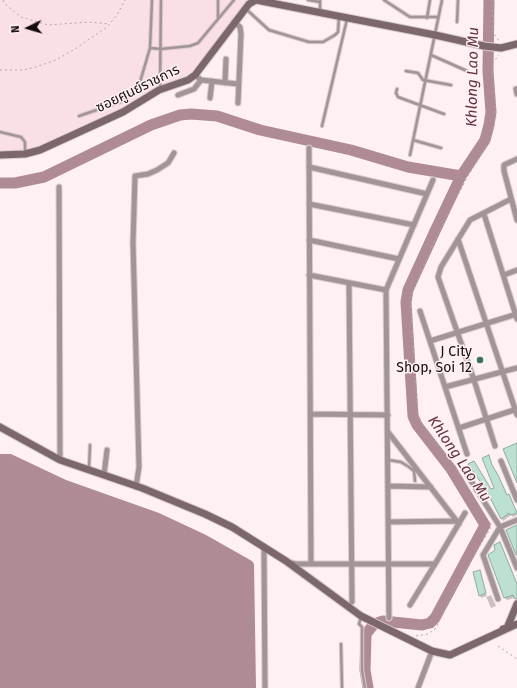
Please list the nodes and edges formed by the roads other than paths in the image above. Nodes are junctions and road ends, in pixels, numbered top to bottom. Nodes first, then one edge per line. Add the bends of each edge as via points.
1 (152, 0) edge
2 (161, 0) edge
3 (218, 0) edge
4 (234, 0) edge
5 (256, 0) edge
6 (308, 0) edge
7 (384, 0) edge
8 (430, 0) edge
9 (442, 0) edge
10 (458, 0) edge
11 (320, 1) edge
12 (245, 8) junction
13 (320, 12) junction
14 (339, 17) junction
15 (438, 17) junction
16 (218, 18) junction
17 (427, 18) junction
18 (347, 19) junction
19 (234, 22) junction
20 (456, 22) dead end
21 (435, 35) junction
22 (517, 44) edge
23 (150, 48) junction
24 (161, 49) junction
25 (431, 55) junction
26 (226, 59) dead end
27 (406, 71) dead end
28 (467, 71) dead end
29 (198, 77) junction
30 (425, 80) junction
31 (212, 81) junction
32 (225, 83) junction
33 (238, 84) junction
34 (451, 85) dead end
35 (397, 89) dead end
36 (160, 90) junction
37 (178, 95) dead end
38 (210, 98) dead end
39 (238, 103) dead end
40 (420, 105) junction
41 (444, 114) dead end
42 (79, 116) dead end
43 (322, 126) dead end
44 (0, 132) edge
45 (413, 140) junction
46 (309, 148) dead end
47 (441, 148) dead end
48 (174, 153) dead end
49 (25, 154) junction
50 (0, 155) edge
51 (410, 155) dead end
52 (517, 159) edge
53 (310, 167) junction
54 (433, 180) dead end
55 (59, 187) dead end
56 (427, 194) junction
57 (510, 199) junction
58 (309, 204) junction
59 (484, 214) junction
60 (517, 220) edge
61 (414, 225) junction
62 (458, 239) junction
63 (309, 240) junction
64 (399, 259) junction
65 (517, 270) edge
66 (309, 275) junction
67 (504, 275) junction
68 (349, 283) junction
69 (386, 290) junction
70 (420, 311) dead end
71 (517, 316) edge
72 (487, 324) junction
73 (457, 333) junction
74 (430, 341) junction
75 (517, 368) edge
76 (503, 372) junction
77 (474, 380) junction
78 (445, 387) junction
79 (516, 411) edge
80 (311, 414) junction
81 (349, 414) junction
82 (388, 415) junction
83 (487, 419) junction
84 (0, 427) edge
85 (459, 428) junction
86 (388, 432) junction
87 (90, 445) dead end
88 (495, 446) dead end
89 (107, 450) dead end
90 (467, 454) dead end
91 (60, 460) junction
92 (388, 460) junction
93 (501, 460) dead end
94 (88, 470) junction
95 (104, 476) junction
96 (468, 476) dead end
97 (415, 481) dead end
98 (388, 486) junction
99 (136, 487) junction
100 (431, 487) junction
101 (517, 500) edge
102 (465, 513) dead end
103 (517, 520) edge
104 (388, 522) junction
105 (458, 522) junction
106 (500, 527) junction
107 (264, 548) junction
108 (286, 561) junction
109 (311, 564) junction
110 (350, 564) junction
111 (388, 564) junction
112 (434, 564) junction
113 (517, 568) edge
114 (498, 599) dead end
115 (352, 602) dead end
116 (517, 604) edge
117 (410, 605) dead end
118 (363, 617) junction
119 (389, 618) dead end
120 (517, 624) edge
121 (342, 644) dead end
122 (432, 651) junction
123 (265, 688) edge
124 (342, 688) edge
125 (365, 688) edge
126 (418, 688) edge

1 - 23 lane
2 - 24 lane
3 - 16 lane
4 - 16 lane
5 - 12 street, ซอยศูนย์ราชการ
5 - 13 street, ซอยศูนย์ราชการ
6 - 11 lane
7 - 17 lane via 410,17
8 - 17 lane
9 - 15 lane
10 - 20 lane
11 - 13 lane
12 - 14 lane via 269,30 309,42 323,42 335,35 338,32
12 - 19 street, ซอยศูนย์ราชการ
13 - 14 street, ซอยศูนย์ราชการ
14 - 18 street, ซอยศูนย์ราชการ
15 - 17 lane
15 - 21 lane
16 - 24 lane via 198,43
18 - 21 street, ซอยศูนย์ราชการ
18 - 43 lane
19 - 29 street, ซอยศูนย์ราชการ
19 - 33 street via 240,28 241,34
21 - 22 street, ซอยศูนย์ราชการ via 502,48
21 - 25 lane
23 - 24 lane
23 - 42 lane via 140,82 132,95 114,105
24 - 36 lane
25 - 28 lane
25 - 30 lane
26 - 32 street
27 - 30 lane via 418,73
29 - 31 street
29 - 36 street, ซอยศูนย์ราชการ
29 - 37 street via 194,89
30 - 34 lane
30 - 40 lane
31 - 32 street
31 - 38 street
32 - 33 street
33 - 39 street
35 - 40 lane via 398,98
36 - 49 street, ซอยศูนย์ราชการ via 123,112 50,146
40 - 41 lane
40 - 45 lane
44 - 49 lane via 21,136 25,142
45 - 47 lane
45 - 51 lane
46 - 53 street
48 - 99 street via 168,163 157,170 135,176 133,243 139,467
49 - 50 street, ซอยศูนย์ราชการ
52 - 57 street via 504,165
53 - 56 street
53 - 58 street
54 - 56 street
55 - 91 street
56 - 61 street
57 - 59 street
57 - 60 street
58 - 61 street
58 - 63 street
59 - 62 street via 470,220
59 - 67 street
61 - 64 street
62 - 72 street
62 - 73 street via 441,267 438,277
63 - 64 street
63 - 66 street
64 - 69 street
65 - 67 street
66 - 68 street
66 - 80 street
67 - 71 street
68 - 69 street
68 - 81 street
69 - 82 street
70 - 74 street
71 - 72 street
72 - 73 street
72 - 76 street
73 - 74 street
73 - 77 street
74 - 78 street
75 - 76 street
76 - 77 street
76 - 79 street
77 - 78 street
77 - 83 street
78 - 85 street
79 - 83 street
80 - 81 street
80 - 109 street
81 - 82 street
81 - 110 street
82 - 86 street
83 - 85 street
83 - 88 street
84 - 91 street
85 - 90 street
86 - 92 street
86 - 100 street
87 - 94 lane
89 - 95 street
91 - 94 street
92 - 97 lane via 401,462 409,467 414,471
92 - 98 street
93 - 101 street
94 - 95 street
95 - 99 street
96 - 106 street
98 - 100 street
98 - 104 street
99 - 107 street via 205,514 232,527
100 - 105 street
102 - 105 street
103 - 106 street
104 - 105 street
104 - 111 street
105 - 112 street
106 - 113 street
106 - 114 street via 483,555
107 - 108 street
107 - 123 street
108 - 109 street
108 - 118 street
109 - 110 street
110 - 111 street
110 - 115 street
111 - 112 street
111 - 119 street
112 - 117 street
116 - 122 street via 507,628 449,653
118 - 122 street
118 - 125 lane via 359,624 362,627 362,670
120 - 122 street via 450,654
121 - 124 lane
122 - 126 street

